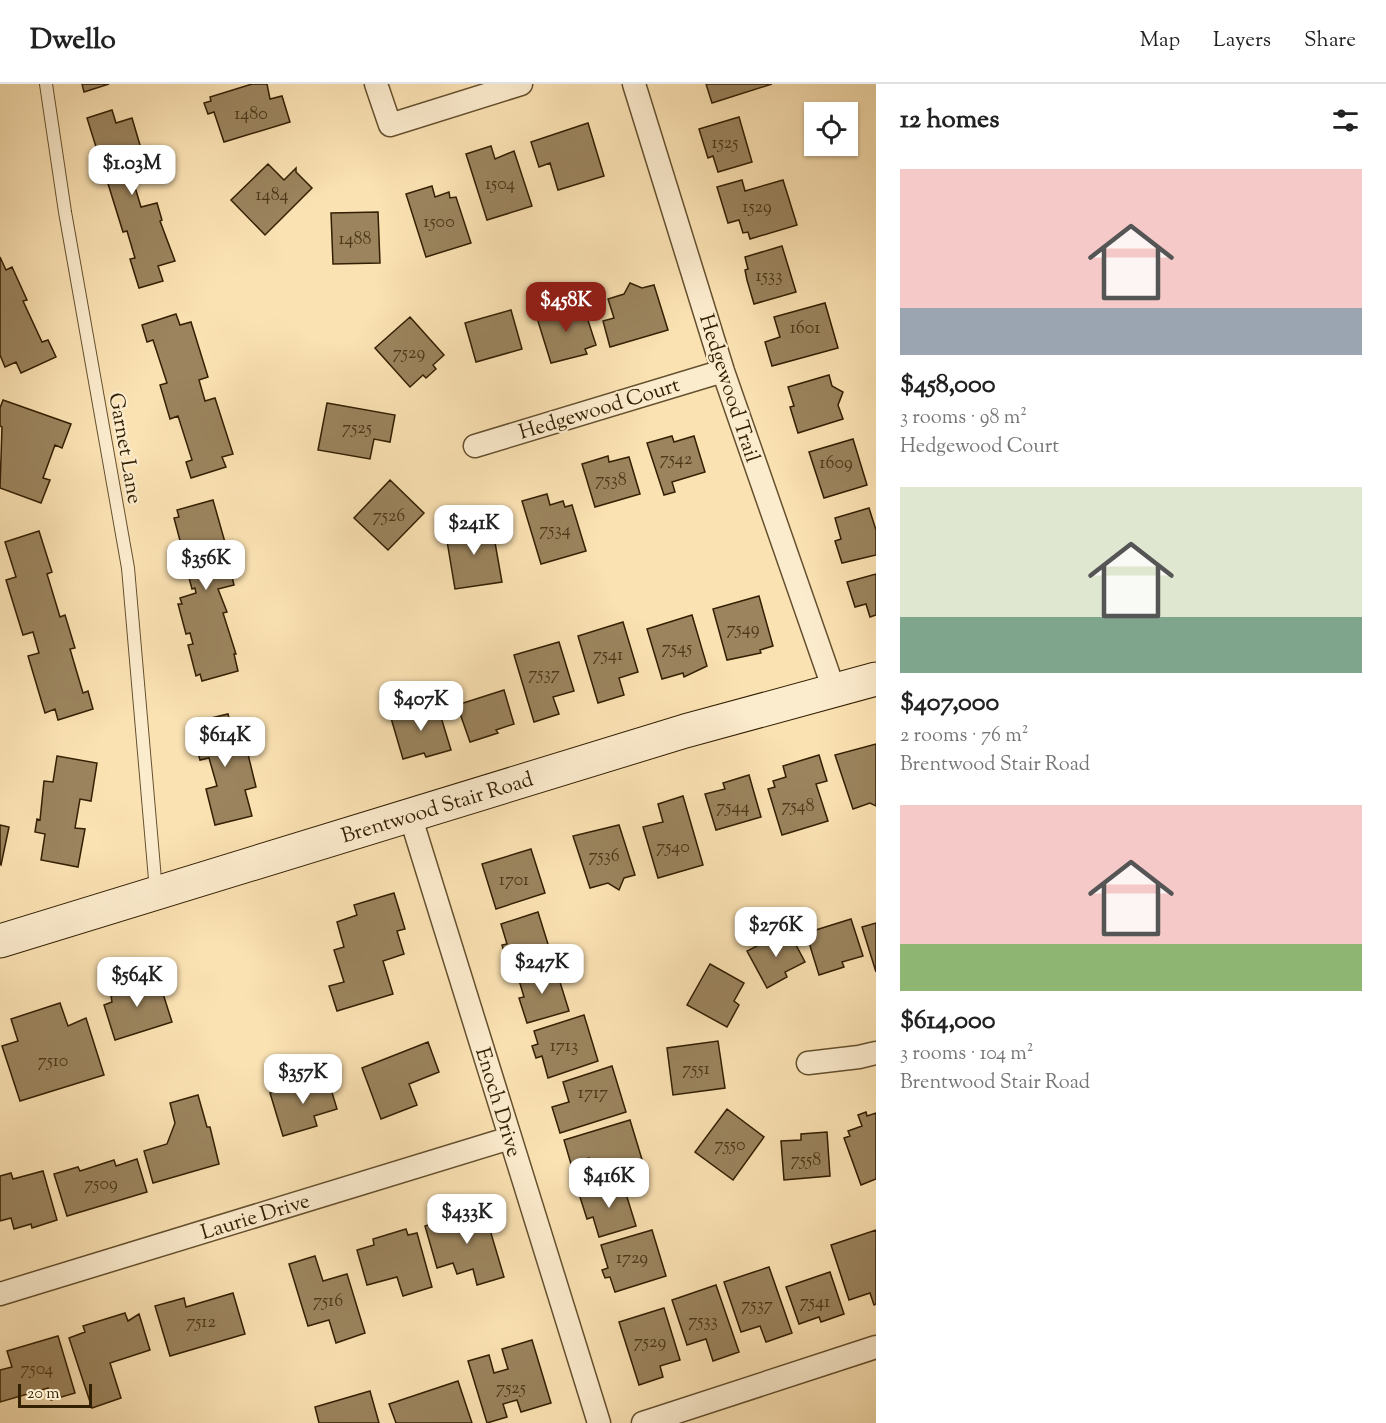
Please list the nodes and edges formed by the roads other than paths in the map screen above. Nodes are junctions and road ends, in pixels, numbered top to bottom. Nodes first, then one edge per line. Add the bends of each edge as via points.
1 (46, 84) edge
2 (376, 84) edge
3 (521, 84) edge
4 (634, 84) edge
5 (723, 371) junction
6 (475, 446) dead end
7 (876, 679) edge
8 (834, 690) junction
9 (410, 815) junction
10 (156, 893) junction
11 (0, 941) edge
12 (876, 1053) edge
13 (808, 1063) dead end
14 (510, 1138) junction
15 (0, 1294) edge
16 (876, 1347) edge
17 (599, 1423) edge
18 (643, 1423) edge

1 - 10 lane, Garnet Lane via 128,568
2 - 3 street via 390,125
4 - 5 street, Hedgewood Trail
5 - 6 street, Hedgewood Court
5 - 8 street, Hedgewood Trail
7 - 8 main road, Brentwood Stair Road
8 - 9 main road, Brentwood Stair Road
9 - 10 main road, Brentwood Stair Road
9 - 14 street, Enoch Drive
10 - 11 main road, Brentwood Stair Road
12 - 13 street
14 - 15 street, Laurie Drive
14 - 17 street, Enoch Drive
16 - 18 street

